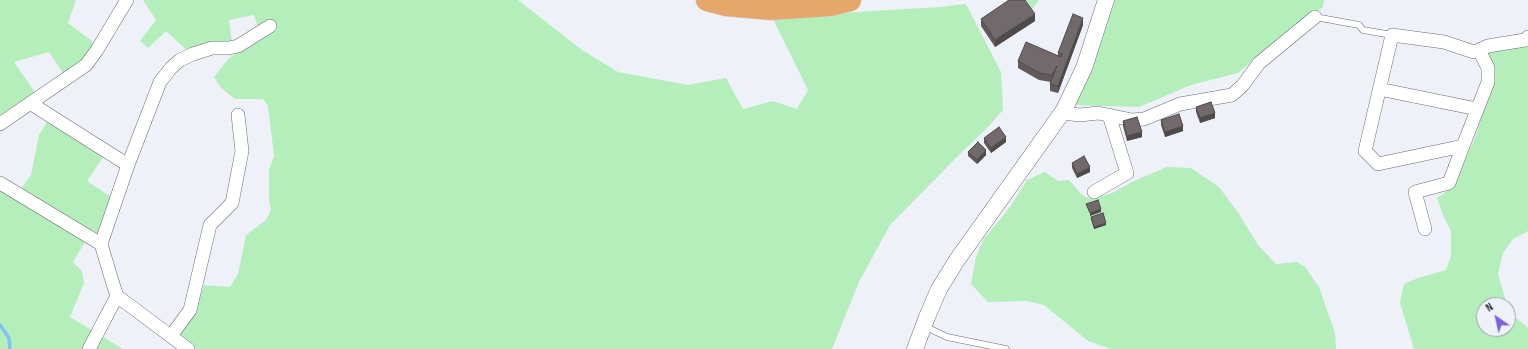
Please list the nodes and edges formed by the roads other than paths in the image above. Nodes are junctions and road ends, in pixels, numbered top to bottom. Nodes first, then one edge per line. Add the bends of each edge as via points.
1 (127, 0) edge
2 (707, 0) edge
3 (850, 0) edge
4 (1106, 0) edge
5 (1315, 17) joint
6 (270, 26) dead end
7 (1392, 35) junction
8 (1528, 37) edge
9 (1479, 50) junction
10 (1379, 89) junction
11 (30, 103) junction
12 (1477, 109) junction
13 (1062, 113) junction
14 (238, 114) dead end
15 (1109, 115) junction
16 (0, 124) edge
17 (1462, 146) junction
18 (128, 165) junction
19 (0, 183) edge
20 (1094, 192) dead end
21 (1425, 229) dead end
22 (101, 244) junction
23 (117, 296) junction
24 (924, 326) junction
25 (171, 336) junction
26 (89, 349) edge
27 (188, 349) edge
28 (915, 349) edge
29 (1006, 349) edge

1 - 11 street via 86,65
2 - 3 highway via 726,5 771,9 830,5
4 - 13 street via 1084,68
5 - 7 lane via 1359,25 1364,30
5 - 15 street via 1259,63 1232,95 1180,104 1132,120
6 - 18 street via 238,46 212,48 193,54 171,68 160,82
7 - 9 street via 1444,42 1474,52
7 - 10 street
8 - 9 street via 1525,40
9 - 12 street via 1488,68 1488,82
10 - 12 street
10 - 17 street via 1365,151 1378,164
11 - 16 street
11 - 18 street
12 - 17 street
13 - 15 street
13 - 24 street via 957,260 939,289
14 - 25 street via 242,151 232,203 210,225 190,310
15 - 20 street via 1127,173
17 - 21 street via 1449,183 1415,192
18 - 22 street
19 - 22 street
22 - 23 street
23 - 25 street
23 - 26 street
24 - 28 street
24 - 29 lane via 947,336
25 - 27 street

